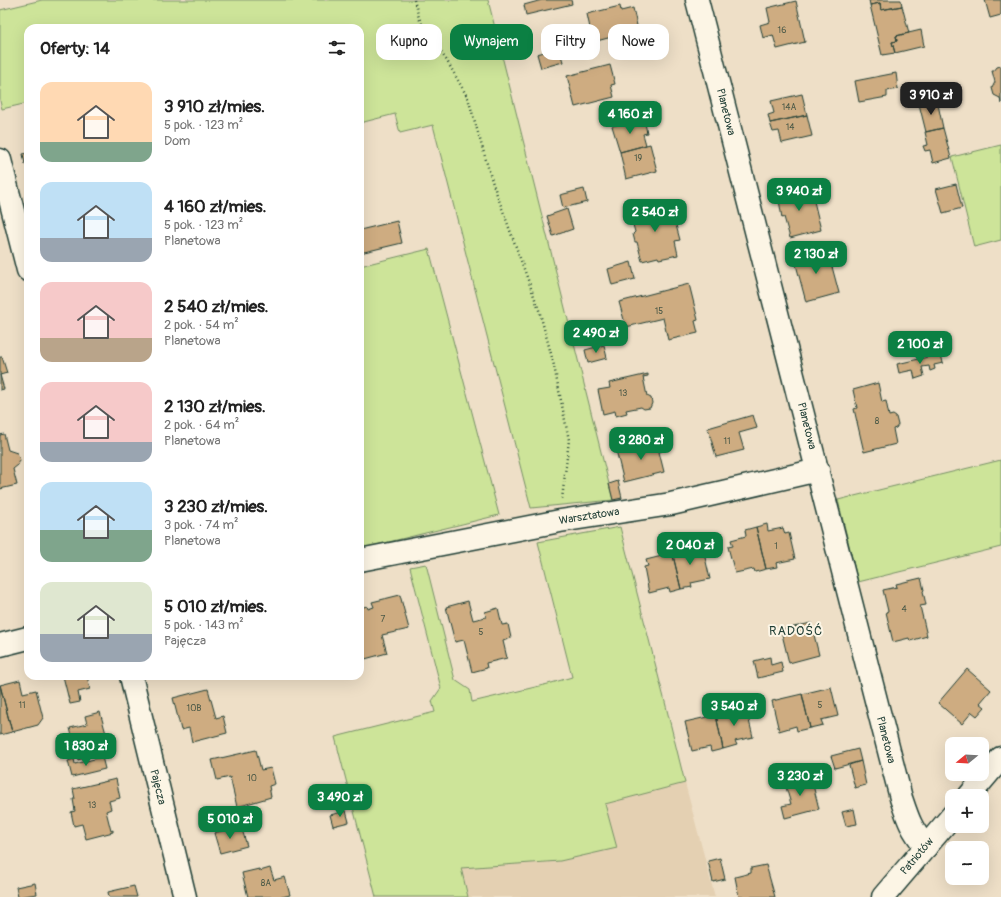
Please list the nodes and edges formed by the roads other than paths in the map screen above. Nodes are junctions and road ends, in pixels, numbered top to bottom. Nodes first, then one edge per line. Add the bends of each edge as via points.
1 (697, 0) edge
2 (0, 160) edge
3 (24, 254) edge
4 (818, 470) junction
5 (364, 559) edge
6 (24, 639) edge
7 (0, 645) edge
8 (132, 680) edge
9 (1001, 758) edge
10 (975, 789) edge
11 (945, 824) edge
12 (926, 846) junction
13 (185, 897) edge
14 (883, 897) edge

1 - 4 street, Planetowa
2 - 3 street
4 - 5 street, Warsztatowa via 671,504 560,520
4 - 12 street, Planetowa via 901,798 915,834
6 - 7 street
8 - 13 street, Pajęcza
9 - 10 street
11 - 12 street, Patriotów
12 - 14 street, Patriotów

